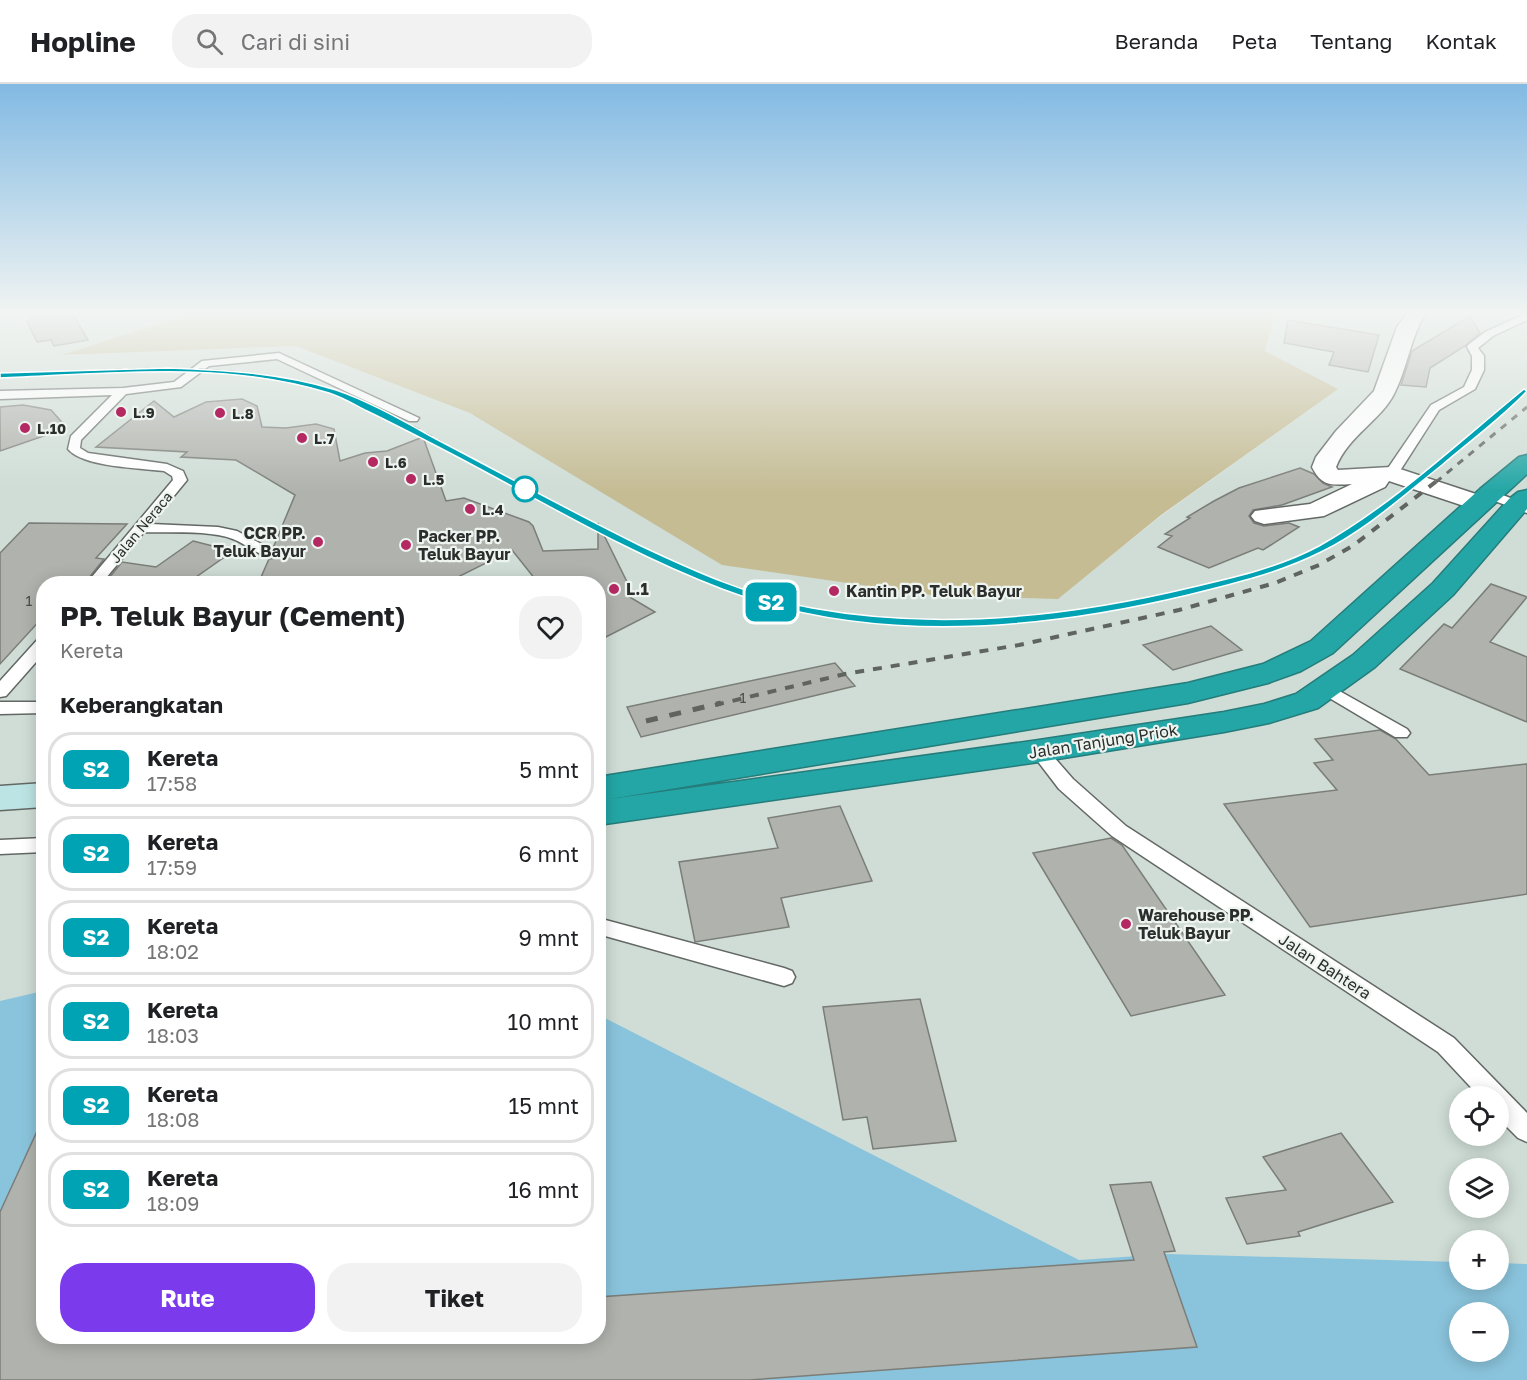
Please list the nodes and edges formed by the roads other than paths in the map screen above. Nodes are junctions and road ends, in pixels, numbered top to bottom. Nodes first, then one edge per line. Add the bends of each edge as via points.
1 (195, 371) edge
2 (312, 371) edge
3 (1391, 371) edge
4 (1477, 371) edge
5 (123, 392) junction
6 (0, 395) edge
7 (413, 418) dead end
8 (1527, 462) edge
9 (1391, 474) junction
10 (1508, 501) edge
11 (1264, 516) dead end
12 (141, 528) junction
13 (271, 554) dead end
14 (100, 576) edge
15 (36, 651) edge
16 (1327, 689) junction
17 (0, 692) edge
18 (36, 707) edge
19 (0, 708) edge
20 (1401, 733) dead end
21 (1039, 751) junction
22 (606, 788) edge
23 (36, 796) edge
24 (0, 798) edge
25 (606, 812) edge
26 (36, 845) edge
27 (0, 846) edge
28 (606, 928) edge
29 (784, 977) dead end
30 (1485, 1086) edge
31 (1509, 1111) edge
32 (1527, 1130) edge

1 - 5 lane via 177,385
2 - 7 lane
3 - 9 street via 1384,393 1344,436 1324,467 1334,478
4 - 9 lane via 1469,389 1435,408
5 - 6 lane
5 - 12 lane, Jalan Neraca via 75,440 74,449 84,456 167,468 178,474 180,480
8 - 10 highway, Jalan Tanjung Priok
9 - 10 street
9 - 11 street via 1315,511
10 - 16 highway, Jalan Tanjung Priok via 1443,589
10 - 22 highway, Jalan Tanjung Priok via 1322,647 1275,672 1188,693
12 - 13 lane via 218,531 237,535
12 - 14 lane, Jalan Neraca
15 - 17 lane
16 - 20 lane
16 - 21 highway, Jalan Tanjung Priok via 1307,701 1269,713
18 - 19 lane
21 - 25 highway, Jalan Tanjung Priok
21 - 30 lane, Jalan Bahtera via 1066,784 1119,831 1446,1045
23 - 24 street
26 - 27 lane
28 - 29 lane
31 - 32 lane

